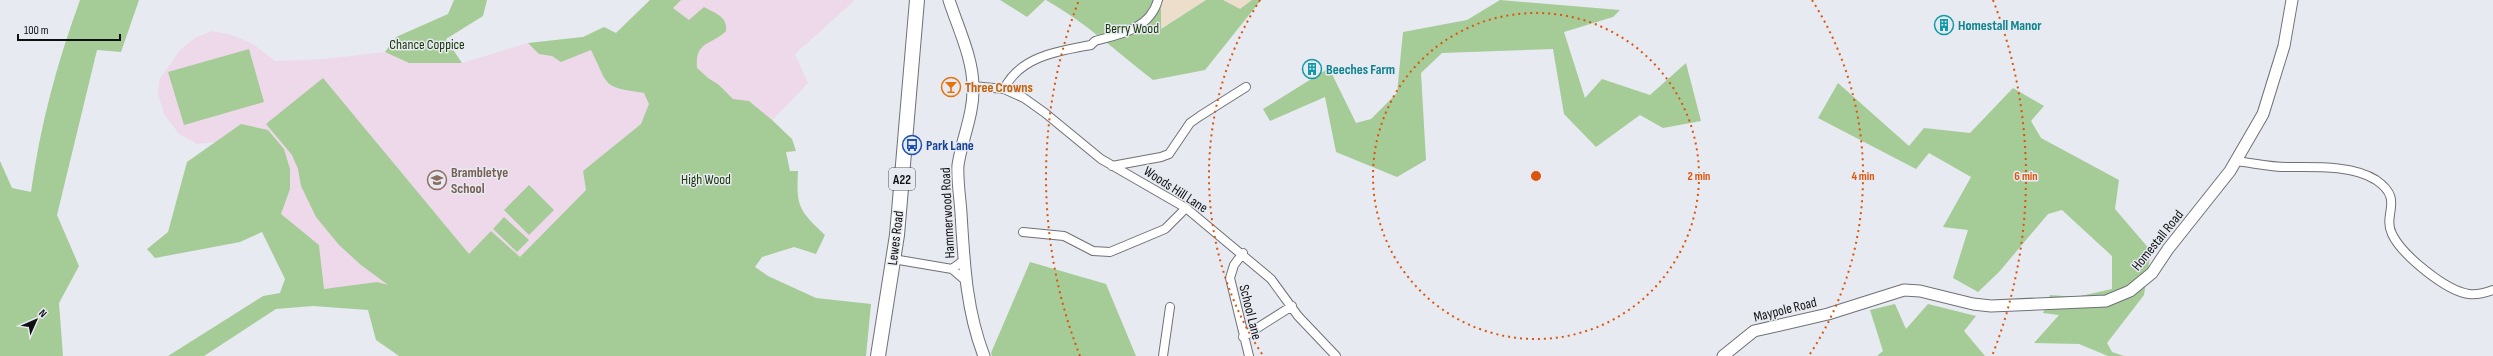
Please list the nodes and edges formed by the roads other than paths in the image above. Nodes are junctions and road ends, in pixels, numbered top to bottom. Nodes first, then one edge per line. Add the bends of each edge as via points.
1 (917, 0) edge
2 (949, 0) edge
3 (1158, 0) edge
4 (2292, 0) edge
5 (974, 86) junction
6 (1246, 86) dead end
7 (1004, 89) junction
8 (2236, 161) junction
9 (1112, 166) junction
10 (1186, 208) junction
11 (1023, 232) dead end
12 (1243, 253) junction
13 (893, 259) junction
14 (964, 260) junction
15 (952, 269) junction
16 (966, 281) junction
17 (2493, 290) edge
18 (1862, 304) joint
19 (1292, 306) junction
20 (1170, 307) dead end
21 (1244, 337) junction
22 (878, 356) edge
23 (984, 356) edge
24 (1163, 356) edge
25 (1249, 356) edge
26 (1336, 356) edge
27 (1723, 356) edge

1 - 13 highway, Lewes Road / A22
2 - 5 street, Hammerwood Road via 969,61
3 - 7 street via 1152,16 1133,28 1095,41 1091,45 1040,56 1009,80
4 - 8 street, Homestall Road via 2284,46 2272,89 2263,114
5 - 7 street, Woods Hill Lane
5 - 14 street, Hammerwood Road via 958,167
6 - 9 street via 1190,123 1169,154
7 - 9 street, Woods Hill Lane via 1045,113 1083,146
8 - 17 street via 2346,170 2376,180 2390,194 2393,206 2389,225 2392,233 2397,243 2419,266 2434,277 2468,294 2482,294
8 - 18 street, Homestall Road via 2152,273 2130,291 2106,301 1991,306 1904,290
9 - 10 street, Woods Hill Lane
10 - 11 street via 1165,229 1110,252 1093,251 1064,236
10 - 12 street, Woods Hill Lane
12 - 19 street, Woods Hill Lane via 1271,279
12 - 21 street, School Lane via 1234,265 1230,278
13 - 15 street
13 - 22 highway, Lewes Road / A22
14 - 15 street
14 - 16 street, Hammerwood Road
15 - 16 street
16 - 23 street, Hammerwood Road via 974,331
18 - 27 street, Maypole Road via 1754,331
19 - 21 street
19 - 26 street, Woods Hill Lane
20 - 24 street
21 - 25 street, School Lane

